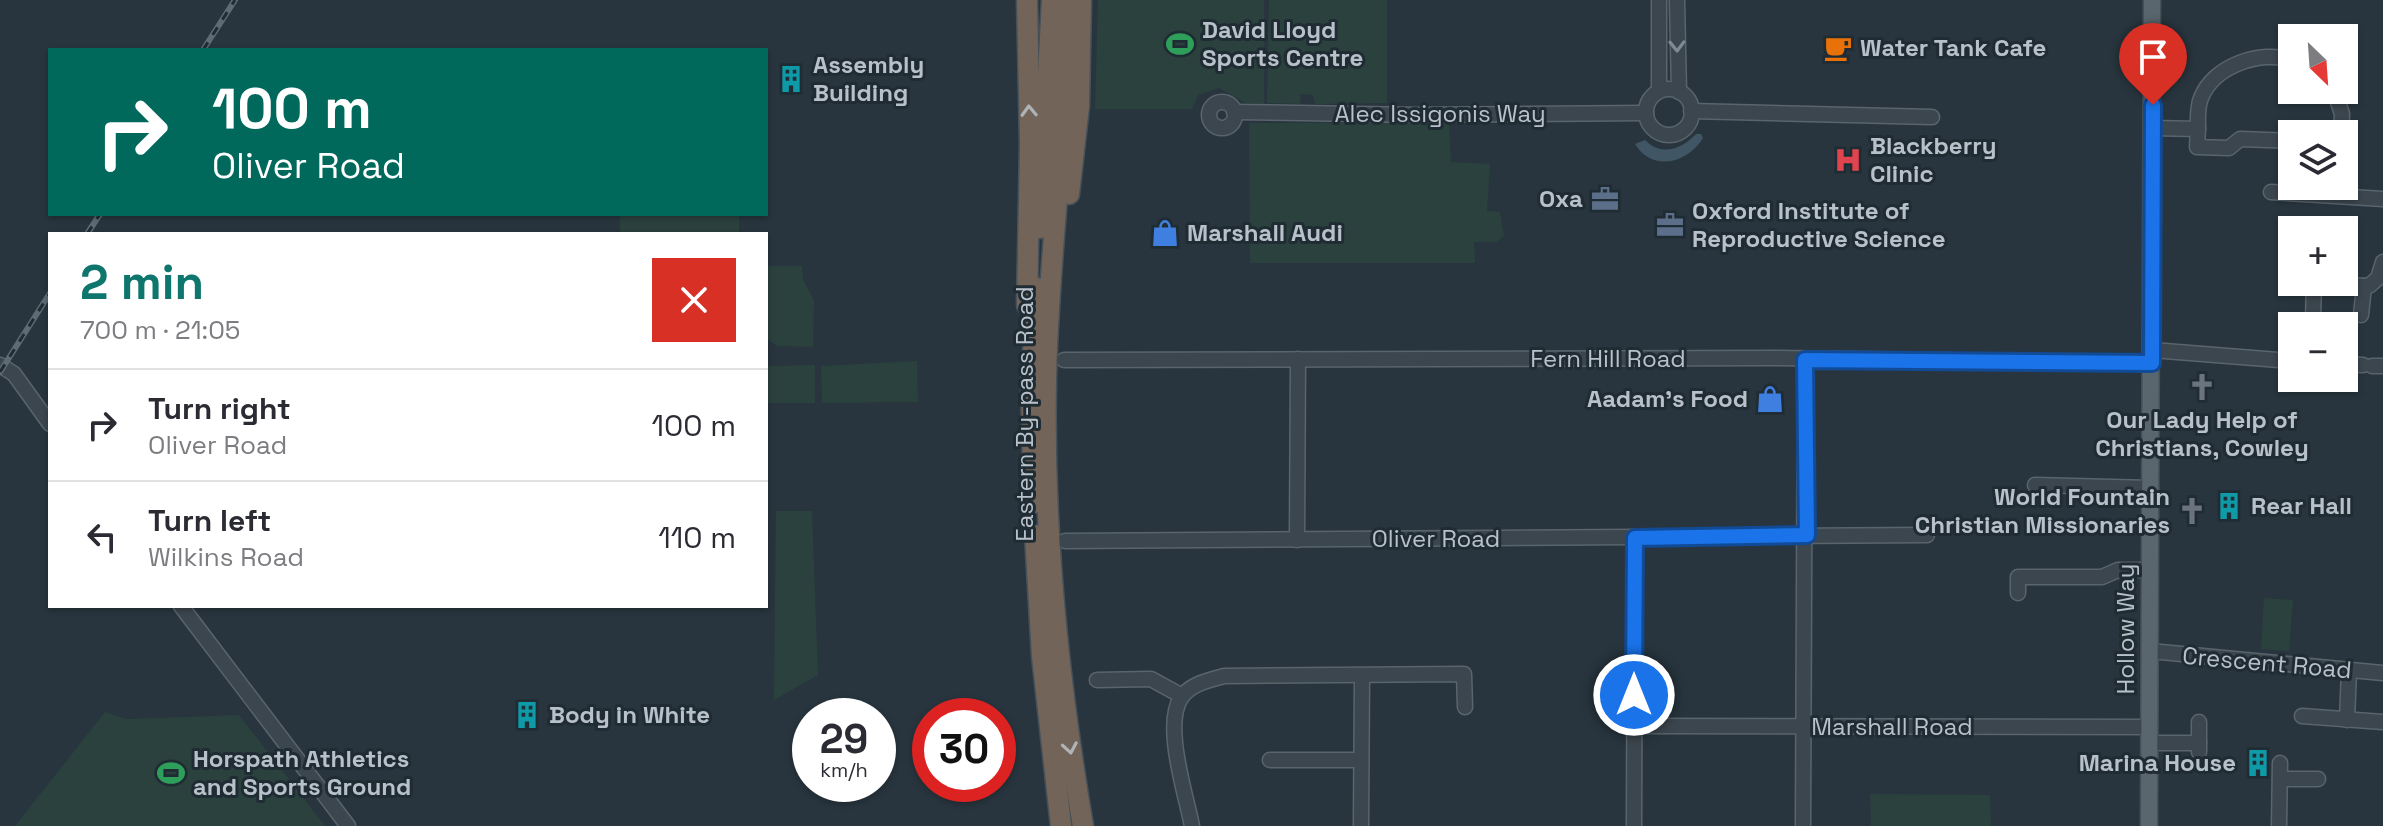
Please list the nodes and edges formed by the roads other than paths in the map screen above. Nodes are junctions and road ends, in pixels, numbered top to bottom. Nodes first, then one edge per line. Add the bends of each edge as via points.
1 (1027, 0) edge
2 (1052, 0) edge
3 (1067, 0) edge
4 (1081, 0) edge
5 (1659, 0) edge
6 (1677, 0) edge
7 (2152, 0) edge
8 (2278, 56) edge
9 (1659, 91) junction
10 (1679, 92) junction
11 (1691, 111) junction
12 (1234, 112) dead end
13 (1646, 113) junction
14 (1932, 117) dead end
15 (2153, 128) junction
16 (2198, 129) junction
17 (2278, 140) edge
18 (2271, 192) dead end
19 (2383, 199) edge
20 (1053, 256) junction
21 (2383, 262) edge
22 (2364, 286) junction
23 (2313, 312) edge
24 (2361, 315) dead end
25 (2152, 357) junction
26 (1298, 359) junction
27 (1064, 360) dead end
28 (1805, 360) junction
29 (2278, 361) edge
30 (0, 365) edge
31 (1031, 385) junction
32 (48, 421) edge
33 (2035, 485) dead end
34 (2151, 488) junction
35 (1807, 535) junction
36 (1927, 535) dead end
37 (1635, 538) junction
38 (1297, 540) junction
39 (1065, 541) dead end
40 (2150, 570) junction
41 (2018, 593) dead end
42 (183, 608) edge
43 (2150, 651) junction
44 (2349, 670) junction
45 (2383, 673) edge
46 (1362, 676) junction
47 (1097, 680) dead end
48 (1182, 696) junction
49 (1465, 707) dead end
50 (2302, 716) dead end
51 (2347, 720) junction
52 (2199, 722) dead end
53 (2383, 722) edge
54 (1634, 726) junction
55 (1804, 727) junction
56 (2150, 735) junction
57 (1270, 760) dead end
58 (1361, 760) junction
59 (2280, 763) dead end
60 (2280, 779) junction
61 (2318, 779) dead end
62 (348, 826) edge
63 (1061, 826) edge
64 (1083, 826) edge
65 (1192, 826) edge
66 (1361, 826) edge
67 (1634, 826) edge
68 (1803, 826) edge
69 (2149, 826) edge
70 (2279, 826) edge

31 -> 1 highway via 1026,294
2 - 31 highway, Eastern By-pass Road
3 - 20 highway, Eastern By-pass Road
4 - 20 highway via 1079,106 1068,203
5 - 9 street
6 -> 10 street
7 - 15 main road, Hollow Way
8 - 16 street via 2234,65 2208,86 2199,100
9 - 10 street
9 - 13 street via 1649,100
10 - 11 street
11 - 13 street via 1688,125 1669,135 1651,126
11 - 14 street
12 - 13 street, Alec Issigonis Way
15 - 16 street
15 - 25 main road, Hollow Way
16 - 17 street via 2197,147 2229,148 2240,139
18 - 19 street
20 -> 64 highway, Eastern By-pass Road via 1046,380 1048,532 1061,695
21 - 22 street via 2374,283
22 - 23 street via 2314,284
22 - 24 street
25 - 28 street, Fern Hill Road
25 - 29 street, Fern Hill Road
25 - 34 main road, Hollow Way
26 - 27 street, Fern Hill Road
26 - 28 street, Fern Hill Road
26 - 38 street
28 - 35 street
30 - 32 street via 14,374
31 - 63 highway, Eastern By-pass Road via 1042,656
33 - 34 street
34 - 40 main road, Hollow Way
35 - 36 street, Oliver Road
35 - 37 street, Oliver Road
35 - 55 street
37 - 38 street, Oliver Road
37 - 54 street
38 - 39 street, Oliver Road
40 - 41 street via 2118,570 2102,577 2018,577
40 - 43 main road, Hollow Way
42 - 62 street
43 - 44 street, Crescent Road
43 - 56 main road, Hollow Way
44 - 45 street, Crescent Road
44 - 51 street
46 - 48 street via 1224,676 1200,682
46 - 49 street via 1470,674
46 - 58 street
47 - 48 street via 1151,679
48 - 65 street via 1174,732
50 - 51 street
51 - 53 street
52 - 56 street, Marshall Road via 2199,748
54 - 55 street, Marshall Road
54 - 67 street
55 - 56 street, Marshall Road
55 - 68 street
56 - 69 main road, Hollow Way
57 - 58 street
58 - 66 street
59 - 60 street
60 - 61 street
60 - 70 street

